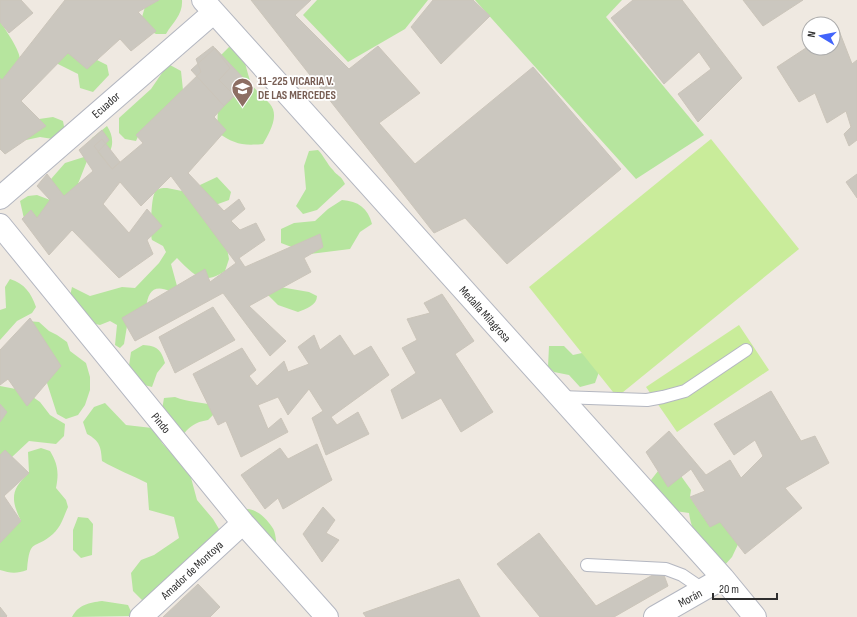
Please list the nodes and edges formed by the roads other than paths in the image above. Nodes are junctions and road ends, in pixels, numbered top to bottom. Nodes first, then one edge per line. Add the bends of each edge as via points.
1 (208, 6) edge
2 (0, 198) edge
3 (0, 225) edge
4 (746, 350) dead end
5 (560, 397) junction
6 (243, 523) junction
7 (587, 565) dead end
8 (723, 578) junction
9 (704, 590) junction
10 (142, 617) edge
11 (326, 617) edge
12 (655, 617) edge
13 (755, 617) edge

1 - 2 street, Ecuador
1 - 5 street, Medalla Milagrosa
3 - 6 street, Pindo
4 - 5 lane via 685,391 663,397 647,400
5 - 8 street, Medalla Milagrosa
6 - 10 street, Amador de Montoya
6 - 11 street, Pindo
7 - 9 lane via 666,569 682,575
8 - 9 street, Morán
8 - 13 street, Medalla Milagrosa
9 - 12 street, Morán

